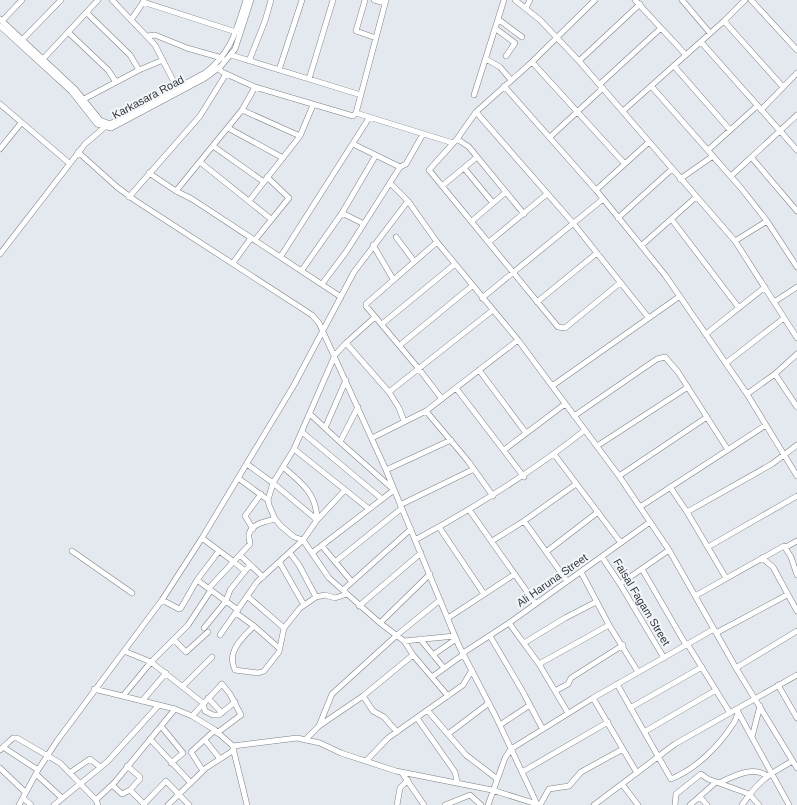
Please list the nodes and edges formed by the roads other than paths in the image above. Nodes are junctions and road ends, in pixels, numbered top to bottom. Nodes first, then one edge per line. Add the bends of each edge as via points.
1 (22, 0) edge
2 (61, 0) edge
3 (98, 0) edge
4 (112, 0) edge
5 (246, 0) edge
6 (251, 0) edge
7 (271, 0) edge
8 (302, 0) edge
9 (333, 0) edge
10 (364, 0) edge
11 (374, 0) edge
12 (503, 0) edge
13 (515, 0) edge
14 (530, 0) edge
15 (595, 0) edge
16 (636, 0) edge
17 (682, 0) edge
18 (745, 0) edge
19 (751, 0) edge
20 (144, 1) edge
21 (386, 2) edge
22 (640, 4) junction
23 (526, 8) junction
24 (87, 13) junction
25 (498, 19) junction
26 (131, 20) junction
27 (724, 21) junction
28 (1, 22) edge
29 (495, 28) junction
30 (661, 28) junction
31 (68, 32) junction
32 (236, 32) junction
33 (710, 33) junction
34 (147, 36) junction
35 (522, 37) dead end
36 (557, 37) junction
37 (376, 38) junction
38 (22, 40) junction
39 (701, 42) junction
40 (797, 50) edge
41 (231, 55) junction
42 (686, 55) junction
43 (506, 56) dead end
44 (43, 58) junction
45 (222, 58) junction
46 (486, 59) junction
47 (163, 60) junction
48 (249, 61) junction
49 (579, 61) junction
50 (532, 62) junction
51 (674, 66) junction
52 (218, 68) junction
53 (140, 70) junction
54 (279, 70) junction
55 (797, 73) edge
56 (226, 74) junction
57 (309, 79) junction
58 (511, 80) junction
59 (116, 82) junction
60 (504, 86) junction
61 (602, 86) junction
62 (255, 87) junction
63 (652, 87) junction
64 (783, 87) junction
65 (178, 90) junction
66 (360, 95) junction
67 (474, 95) dead end
68 (84, 99) junction
69 (0, 104) edge
70 (313, 105) junction
71 (759, 108) junction
72 (242, 110) junction
73 (623, 111) junction
74 (476, 112) junction
75 (578, 112) junction
76 (356, 113) junction
77 (797, 115) edge
78 (369, 118) junction
79 (21, 123) junction
80 (107, 126) junction
81 (228, 128) junction
82 (730, 130) junction
83 (780, 132) junction
84 (423, 134) junction
85 (300, 136) junction
86 (550, 136) junction
87 (455, 141) junction
88 (649, 142) junction
89 (353, 144) junction
90 (213, 146) junction
91 (0, 149) edge
92 (708, 150) junction
93 (797, 150) edge
94 (78, 152) junction
95 (376, 155) junction
96 (713, 156) junction
97 (478, 157) junction
98 (283, 158) junction
99 (752, 158) junction
100 (200, 162) junction
101 (70, 163) junction
102 (624, 163) junction
103 (400, 167) junction
104 (464, 168) junction
105 (672, 169) junction
106 (149, 173) junction
107 (731, 176) junction
108 (267, 177) junction
109 (680, 179) junction
110 (264, 182) junction
111 (390, 183) junction
112 (442, 186) junction
113 (596, 190) junction
114 (176, 191) junction
115 (506, 192) junction
116 (548, 194) junction
117 (129, 196) junction
118 (696, 198) junction
119 (603, 199) junction
120 (249, 201) junction
121 (408, 201) junction
122 (493, 203) junction
123 (797, 211) edge
124 (342, 213) junction
125 (524, 214) junction
126 (618, 218) junction
127 (271, 219) junction
128 (672, 220) junction
129 (472, 221) junction
130 (768, 221) junction
131 (573, 223) junction
132 (364, 224) junction
133 (396, 237) dead end
134 (253, 239) junction
135 (735, 241) junction
136 (437, 242) junction
137 (489, 242) junction
138 (642, 245) junction
139 (373, 246) junction
140 (597, 253) junction
141 (0, 254) edge
142 (281, 256) junction
143 (414, 261) junction
144 (233, 263) junction
145 (455, 264) junction
146 (797, 267) edge
147 (302, 270) junction
148 (514, 272) junction
149 (393, 279) junction
150 (620, 283) junction
151 (322, 284) junction
152 (472, 286) junction
153 (765, 287) junction
154 (797, 287) edge
155 (680, 296) junction
156 (341, 297) junction
157 (482, 298) junction
158 (537, 302) junction
159 (774, 302) junction
160 (739, 308) junction
161 (493, 310) junction
162 (375, 316) junction
163 (648, 317) junction
164 (784, 318) junction
165 (382, 324) junction
166 (324, 330) junction
167 (706, 334) junction
168 (797, 338) edge
169 (518, 340) junction
170 (346, 343) junction
171 (400, 346) junction
172 (797, 354) edge
173 (335, 355) junction
174 (726, 363) junction
175 (419, 369) junction
176 (479, 370) junction
177 (775, 374) junction
178 (346, 380) junction
179 (552, 386) junction
180 (688, 387) junction
181 (456, 388) junction
182 (389, 392) junction
183 (747, 394) junction
184 (442, 399) junction
185 (565, 404) junction
186 (358, 407) junction
187 (797, 407) edge
188 (426, 411) junction
189 (310, 414) junction
190 (574, 416) junction
191 (707, 417) junction
192 (404, 422) junction
193 (766, 425) junction
194 (325, 428) junction
195 (585, 430) junction
196 (302, 432) junction
197 (526, 433) junction
198 (372, 438) junction
199 (450, 440) junction
200 (340, 442) junction
201 (797, 445) edge
202 (597, 446) junction
203 (294, 449) junction
204 (504, 450) junction
205 (728, 450) junction
206 (554, 454) junction
207 (785, 455) junction
208 (247, 464) junction
209 (283, 467) junction
210 (474, 469) junction
211 (386, 470) junction
212 (524, 476) junction
213 (619, 476) junction
214 (797, 476) edge
215 (238, 478) junction
216 (273, 483) junction
217 (576, 484) junction
218 (670, 487) junction
219 (345, 490) junction
220 (394, 490) junction
221 (261, 494) junction
222 (493, 496) junction
223 (797, 496) edge
224 (382, 499) junction
225 (268, 500) junction
226 (401, 506) junction
227 (640, 507) junction
228 (369, 509) junction
229 (470, 511) junction
230 (598, 512) junction
231 (687, 512) junction
232 (275, 519) junction
233 (317, 520) junction
234 (524, 521) junction
235 (650, 522) junction
236 (439, 527) junction
237 (253, 529) junction
238 (411, 529) junction
239 (202, 538) junction
240 (303, 540) junction
241 (415, 540) junction
242 (492, 541) junction
243 (797, 541) edge
244 (621, 543) junction
245 (322, 546) junction
246 (708, 547) junction
247 (786, 547) junction
248 (669, 550) junction
249 (72, 551) dead end
250 (219, 551) junction
251 (546, 552) junction
252 (290, 553) junction
253 (421, 553) junction
254 (312, 554) junction
255 (240, 555) junction
256 (602, 557) junction
257 (762, 558) junction
258 (234, 562) junction
259 (335, 562) junction
260 (280, 563) junction
261 (250, 565) junction
262 (642, 568) junction
263 (245, 571) junction
264 (581, 572) junction
265 (430, 574) junction
266 (515, 574) junction
267 (797, 575) edge
268 (263, 577) junction
269 (726, 578) junction
270 (197, 580) junction
271 (352, 582) junction
272 (567, 582) junction
273 (620, 584) junction
274 (210, 589) junction
275 (345, 592) junction
276 (132, 593) dead end
277 (484, 594) junction
278 (788, 595) junction
279 (248, 596) junction
280 (695, 596) junction
281 (316, 597) junction
282 (162, 600) junction
283 (440, 600) junction
284 (226, 601) junction
285 (596, 602) junction
286 (535, 603) junction
287 (304, 605) junction
288 (360, 606) junction
289 (237, 611) junction
290 (797, 611) edge
291 (448, 618) junction
292 (380, 623) junction
293 (509, 623) junction
294 (609, 625) junction
295 (254, 626) junction
296 (204, 628) dead end
297 (284, 628) junction
298 (715, 631) junction
299 (797, 631) edge
300 (208, 632) dead end
301 (220, 635) dead end
302 (397, 635) junction
303 (490, 636) junction
304 (456, 637) junction
305 (420, 639) junction
306 (174, 640) junction
307 (404, 641) junction
308 (524, 643) junction
309 (623, 645) junction
310 (687, 645) junction
311 (280, 649) junction
312 (124, 651) junction
313 (463, 654) junction
314 (413, 655) junction
315 (433, 655) junction
316 (212, 657) dead end
317 (664, 658) junction
318 (151, 662) junction
319 (539, 664) junction
320 (702, 667) junction
321 (444, 668) junction
322 (736, 668) junction
323 (472, 670) junction
324 (638, 672) junction
325 (166, 673) junction
326 (797, 675) edge
327 (432, 677) junction
328 (617, 684) junction
329 (778, 685) junction
330 (183, 686) junction
331 (94, 689) junction
332 (716, 690) junction
333 (555, 691) junction
334 (123, 696) junction
335 (363, 696) junction
336 (448, 696) junction
337 (208, 698) junction
338 (593, 698) junction
339 (756, 699) junction
340 (142, 701) junction
341 (234, 702) junction
342 (203, 703) junction
343 (489, 703) junction
344 (530, 705) junction
345 (158, 706) junction
346 (760, 706) junction
347 (630, 708) junction
348 (175, 709) junction
349 (428, 711) junction
350 (738, 711) junction
351 (222, 713) junction
352 (568, 713) junction
353 (730, 713) junction
354 (192, 716) junction
355 (417, 718) junction
356 (797, 718) edge
357 (608, 722) junction
358 (500, 724) junction
359 (161, 726) junction
360 (319, 726) junction
361 (542, 728) junction
362 (216, 732) junction
363 (397, 732) junction
364 (644, 732) junction
365 (448, 734) junction
366 (752, 738) junction
367 (150, 739) junction
368 (205, 740) junction
369 (301, 740) junction
370 (2, 748) edge
371 (233, 748) junction
372 (511, 749) junction
373 (623, 749) junction
374 (48, 754) junction
375 (658, 757) junction
376 (220, 759) junction
377 (366, 761) junction
378 (792, 762) junction
379 (171, 763) junction
380 (128, 766) junction
381 (100, 767) junction
382 (0, 768) edge
383 (797, 768) edge
384 (203, 771) junction
385 (37, 772) junction
386 (71, 772) junction
387 (522, 772) junction
388 (402, 773) junction
389 (637, 773) junction
390 (769, 775) junction
391 (496, 778) junction
392 (408, 780) junction
393 (457, 782) junction
394 (717, 782) junction
395 (191, 783) junction
396 (81, 784) junction
397 (622, 784) junction
398 (112, 785) junction
399 (130, 790) junction
400 (492, 790) junction
401 (749, 794) junction
402 (24, 795) junction
403 (179, 795) junction
404 (700, 797) junction
405 (62, 798) junction
406 (97, 803) edge
407 (19, 805) edge
408 (31, 805) edge
409 (55, 805) edge
410 (144, 805) edge
411 (168, 805) edge
412 (189, 805) edge
413 (246, 805) edge
414 (397, 805) edge
415 (424, 805) edge
416 (445, 805) edge
417 (481, 805) edge
418 (488, 805) edge
419 (539, 805) edge
420 (594, 805) edge
421 (638, 805) edge
422 (676, 805) edge
423 (690, 805) edge
424 (707, 805) edge
425 (742, 805) edge
426 (759, 805) edge
427 (789, 805) edge

1 - 28 street
2 - 38 street
3 - 24 street
4 - 26 street
5 - 32 street, Karkasara Road
6 - 41 street, Karkasara Road
7 - 48 street
8 - 54 street
9 - 57 street
10 - 37 street via 355,30
11 - 21 street
12 - 25 street
13 - 23 street
14 - 23 street
15 - 36 street
16 - 22 street
17 - 33 street
18 - 27 street
19 - 40 street
20 - 26 street
20 - 32 street
21 - 37 street
22 - 30 street
22 - 49 street
23 - 36 street
24 - 31 street
24 - 53 street via 130,55
25 - 29 street
25 - 35 street
26 - 34 street
27 - 33 street
27 - 64 street
28 - 38 street, Karkasara Road
28 - 80 street, Karkasara Road via 71,92 98,124
29 - 43 street via 515,43
29 - 46 street
30 - 42 street
30 - 61 street
31 - 44 street
31 - 59 street via 108,70
32 - 45 street, Karkasara Road
33 - 39 street
34 - 45 street via 155,35
34 - 47 street
36 - 49 street
36 - 50 street
37 - 66 street
38 - 44 street, Karkasara Road
39 - 42 street
39 - 71 street
41 - 48 street
41 - 52 street, Karkasara Road
42 - 51 street
44 - 68 street, Karkasara Road
45 - 65 street, Karkasara Road
46 - 58 street via 500,67
46 - 67 street
47 - 53 street
47 - 65 street
48 - 54 street
49 - 61 street
50 - 58 street
50 - 75 street
51 - 63 street
51 - 82 street
52 - 56 street
52 - 65 street, Karkasara Road
53 - 59 street
54 - 57 street
55 - 64 street
56 - 62 street
56 - 106 street via 200,116
57 - 66 street
58 - 60 street
59 - 68 street
60 - 74 street
60 - 86 street
61 - 73 street
61 - 75 street
62 - 70 street
62 - 72 street
63 - 73 street
63 - 92 street
64 - 71 street
65 - 80 street, Karkasara Road via 116,127
66 - 76 street
68 - 80 street, Karkasara Road
69 - 79 street
70 - 76 street via 351,116
70 - 85 street
71 - 82 street
71 - 83 street
72 - 81 street
72 - 85 street
73 - 88 street
74 - 87 street
74 - 116 street
75 - 86 street
75 - 102 street
76 - 78 street
77 - 83 street
78 - 84 street
78 - 89 street
79 - 91 street
79 - 101 street
80 - 94 street
81 - 90 street
81 - 98 street
82 - 92 street
83 - 93 street
83 - 99 street
84 - 87 street
84 - 103 street via 406,164
85 - 98 street
86 - 113 street
87 - 97 street via 466,144
87 - 112 street via 429,170
88 - 102 street
88 - 105 street
89 - 95 street
89 - 142 street
90 - 100 street
90 - 110 street
92 - 96 street
94 - 101 street
94 - 117 street
95 - 103 street
95 - 124 street
96 - 107 street
96 - 109 street
97 - 104 street
97 - 115 street
98 - 108 street
99 - 107 street
99 - 123 street
100 - 114 street
100 - 120 street
101 - 141 street
102 - 113 street
103 - 111 street
104 - 112 street
104 - 122 street
105 - 109 street
105 - 126 street
106 - 114 street
106 - 117 street
107 - 130 street
108 - 110 street
108 - 127 street via 289,196
109 - 118 street
110 - 120 street
111 - 121 street
111 - 132 street
112 - 129 street
113 - 119 street
114 - 134 street
115 - 122 street
115 - 125 street
116 - 125 street
116 - 131 street
117 - 144 street
118 - 128 street
118 - 135 street
119 - 126 street
119 - 131 street
120 - 127 street
121 - 136 street
121 - 139 street
122 - 129 street
124 - 132 street
124 - 147 street
125 - 137 street
126 - 138 street
127 - 134 street
128 - 138 street
128 - 160 street
129 - 137 street
130 - 135 street
130 - 146 street
131 - 140 street
131 - 148 street
132 - 151 street
133 - 143 street
134 - 142 street
134 - 144 street
135 - 153 street
136 - 143 street
136 - 145 street
137 - 148 street
138 - 155 street
139 - 149 street
139 - 156 street via 354,272
140 - 150 street
140 - 158 street
142 - 147 street
143 - 149 street
144 - 166 street via 312,315
145 - 152 street
145 - 165 street
147 - 151 street
148 - 157 street
148 - 158 street
149 - 162 street via 366,304
150 - 158 street via 565,328 558,328
150 - 163 street
151 - 156 street
152 - 157 street
152 - 171 street
153 - 159 street
153 - 160 street
154 - 159 street
155 - 163 street
155 - 167 street
156 - 166 street
157 - 161 street
159 - 164 street
160 - 167 street
161 - 169 street
161 - 175 street
162 - 165 street
162 - 170 street
163 - 179 street
164 - 168 street
164 - 174 street
165 - 171 street
166 - 173 street
166 - 208 street
167 - 174 street
169 - 176 street
169 - 179 street
170 - 173 street
170 - 182 street
171 - 175 street
172 - 177 street
173 - 178 street
173 - 189 street
174 - 183 street
175 - 182 street
175 - 184 street
176 - 181 street
176 - 197 street
177 - 183 street
177 - 187 street
178 - 186 street
178 - 194 street
179 - 185 street
180 - 190 street via 669,360 662,357
180 - 191 street
180 - 202 street
181 - 184 street
181 - 204 street
182 - 192 street
183 - 193 street
184 - 188 street
185 - 190 street
185 - 197 street
186 - 198 street
186 - 200 street
188 - 192 street
188 - 199 street
189 - 194 street
189 - 196 street
190 - 195 street
191 - 205 street
191 - 213 street
192 - 198 street
193 - 205 street
193 - 207 street
194 - 200 street
195 - 202 street
195 - 206 street
196 - 203 street
196 - 224 street
197 - 204 street
198 - 211 street
199 - 210 street
199 - 211 street
200 - 220 street
201 - 207 street
202 - 213 street
203 - 209 street
203 - 219 street
204 - 212 street
205 - 218 street
206 - 212 street
206 - 217 street
207 - 214 street
207 - 231 street
208 - 215 street
208 - 216 street
209 - 216 street
209 - 233 street via 307,487
210 - 222 street
210 - 226 street
211 - 220 street
212 - 222 street
213 - 227 street
215 - 221 street
215 - 239 street
216 - 225 street
216 - 233 street
217 - 230 street
217 - 234 street
218 - 227 street
218 - 231 street
219 - 228 street
219 - 233 street
220 - 224 street
220 - 226 street
221 - 225 street
221 - 237 street via 246,516
222 - 229 street
223 - 246 street
224 - 228 street
225 - 232 street
226 - 238 street
226 - 259 street
227 - 235 street
228 - 245 street
229 - 236 street
229 - 242 street
230 - 244 street
230 - 251 street
231 - 246 street
232 - 237 street
232 - 240 street via 286,532
233 - 240 street
234 - 242 street
234 - 251 street
235 - 244 street, Ali Haruna Street
235 - 248 street
236 - 241 street
236 - 277 street
237 - 255 street via 248,535 250,544
238 - 241 street
238 - 271 street
239 - 250 street
239 - 282 street
240 - 252 street
240 - 254 street
241 - 253 street
242 - 266 street
243 - 247 street
244 - 256 street, Ali Haruna Street
245 - 254 street
245 - 259 street
246 - 269 street
247 - 257 street
247 - 267 street
248 - 262 street
248 - 280 street
249 - 276 street
250 - 258 street
250 - 270 street
251 - 272 street
252 - 260 street
252 - 281 street
253 - 265 street
253 - 288 street
254 - 275 street via 329,578
255 - 258 street
255 - 261 street
256 - 264 street, Ali Haruna Street
256 - 273 street, Faisal Fagam Street
257 - 269 street
257 - 278 street via 773,567
258 - 263 street
258 - 274 street
259 - 271 street
260 - 268 street
260 - 287 street
261 - 263 street
261 - 268 street
262 - 273 street
262 - 310 street
263 - 284 street via 230,590
264 - 272 street, Ali Haruna Street
264 - 285 street
265 - 283 street
265 - 292 street
266 - 277 street
266 - 286 street
268 - 279 street
269 - 280 street
270 - 274 street
270 - 282 street via 180,608
271 - 275 street
272 - 286 street, Ali Haruna Street
273 - 317 street, Faisal Fagam Street
274 - 284 street
274 - 306 street
275 - 281 street via 335,598 326,595
275 - 288 street
277 - 291 street
278 - 290 street
278 - 298 street
279 - 289 street
279 - 297 street
280 - 298 street
281 - 287 street
282 - 312 street
283 - 291 street
283 - 302 street
284 - 289 street
284 - 296 street
285 - 294 street
285 - 308 street
286 - 293 street, Ali Haruna Street
287 - 297 street
288 - 292 street
289 - 295 street
289 - 301 street
291 - 304 street
292 - 302 street
293 - 303 street, Ali Haruna Street
293 - 308 street
294 - 309 street
294 - 319 street
295 - 311 street
295 - 311 street via 233,650 234,670 261,672 278,655
297 - 311 street
298 - 310 street
298 - 322 street
299 - 322 street
300 - 306 street via 186,652
302 - 307 street
302 - 360 street via 332,694
303 - 313 street, Ali Haruna Street
303 - 344 street
304 - 305 street
304 - 313 street
304 - 315 street
305 - 307 street
305 - 315 street
306 - 318 street
307 - 314 street
308 - 319 street
309 - 324 street
309 - 333 street
310 - 317 street
310 - 320 street
312 - 318 street
312 - 331 street
313 - 321 street, Ali Haruna Street
313 - 323 street
314 - 327 street
314 - 335 street
315 - 321 street
316 - 330 street
317 - 324 street
318 - 325 street
318 - 334 street
319 - 333 street
320 - 332 street
320 - 347 street
321 - 327 street, Ali Haruna Street
322 - 339 street
323 - 336 street via 463,685
323 - 343 street
324 - 328 street
325 - 330 street
325 - 340 street
326 - 329 street
327 - 336 street
328 - 338 street
328 - 347 street
329 - 339 street
329 - 356 street
330 - 342 street
331 - 334 street
331 - 374 street
332 - 353 street
332 - 364 street
333 - 352 street
334 - 340 street
335 - 360 street
335 - 363 street via 373,711 384,717
336 - 349 street
337 - 341 street via 222,684
337 - 342 street
337 - 351 street
338 - 352 street
338 - 357 street
339 - 346 street
339 - 350 street
340 - 345 street
341 - 351 street
341 - 362 street via 241,715
342 - 351 street via 205,711 210,714
342 - 354 street
343 - 358 street
343 - 365 street
344 - 358 street
344 - 361 street
345 - 348 street
345 - 381 street
346 - 366 street
346 - 378 street
347 - 364 street
348 - 354 street
348 - 359 street
349 - 355 street
349 - 365 street
350 - 353 street
350 - 366 street
350 - 375 street via 735,722 718,744 696,764 672,779
352 - 361 street
353 - 375 street via 675,744
354 - 362 street
355 - 363 street
355 - 393 street via 455,772
357 - 373 street
357 - 387 street
358 - 372 street
359 - 367 street
359 - 379 street via 183,752
360 - 369 street
361 - 372 street
362 - 368 street
362 - 371 street
363 - 377 street
364 - 375 street
365 - 391 street via 466,755
366 - 390 street
367 - 379 street
367 - 380 street
368 - 376 street
368 - 384 street via 191,753
369 - 371 street
369 - 377 street via 320,743 340,753
370 - 374 street via 13,738 17,738
370 - 385 street
371 - 376 street
371 - 413 street
372 - 387 street
372 - 391 street
373 - 389 street
373 - 419 street via 581,772 569,786 549,789
374 - 385 street
374 - 386 street
375 - 389 street
376 - 384 street
377 - 388 street
378 - 383 street
378 - 390 street
379 - 395 street
380 - 398 street
380 - 399 street via 140,778
381 - 386 street via 90,759
381 - 396 street
382 - 402 street
384 - 395 street
385 - 402 street
385 - 405 street
386 - 396 street
387 - 419 street
388 - 392 street
388 - 393 street
389 - 397 street
390 - 394 street via 744,773
390 - 401 street
390 - 427 street
391 - 400 street
392 - 414 street via 400,788
392 - 415 street
393 - 400 street
394 - 401 street
394 - 404 street
394 - 422 street via 703,774 700,775 676,794
395 - 403 street
396 - 405 street
396 - 406 street
397 - 420 street
397 - 421 street
398 - 399 street via 121,794
398 - 406 street
399 - 410 street
400 - 418 street
400 - 419 street
401 - 425 street
401 - 426 street
402 - 407 street
402 - 408 street
403 - 410 street via 164,781
403 - 411 street
403 - 412 street
404 - 423 street
404 - 424 street
405 - 409 street
416 - 417 street via 468,795

